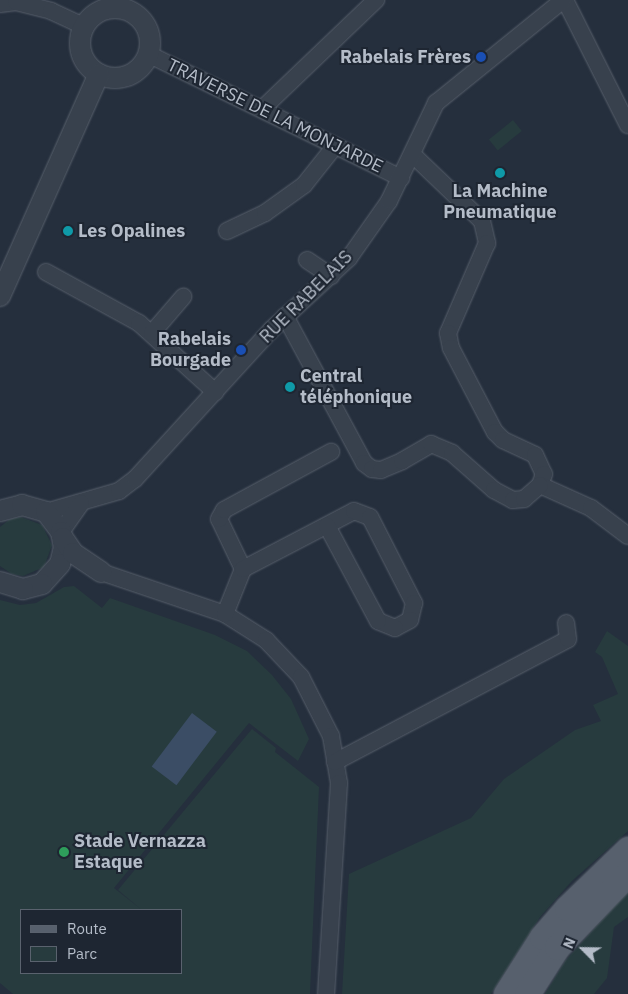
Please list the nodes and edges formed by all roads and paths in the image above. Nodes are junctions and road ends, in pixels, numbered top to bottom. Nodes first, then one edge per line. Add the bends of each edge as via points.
1 (376, 0) edge
2 (564, 0) edge
3 (0, 4) edge
4 (132, 5) edge
5 (84, 27) junction
6 (148, 54) junction
7 (99, 74) junction
8 (262, 109) junction
9 (628, 124) edge
10 (335, 146) junction
11 (413, 155) junction
12 (401, 178) junction
13 (227, 231) dead end
14 (307, 260) dead end
15 (46, 272) dead end
16 (331, 276) junction
17 (0, 296) edge
18 (183, 297) dead end
19 (285, 316) junction
20 (152, 333) junction
21 (215, 392) junction
22 (331, 452) dead end
23 (540, 485) junction
24 (81, 503) junction
25 (3, 507) edge
26 (46, 512) junction
27 (327, 526) junction
28 (62, 535) junction
29 (628, 536) edge
30 (243, 568) junction
31 (101, 572) junction
32 (50, 578) junction
33 (0, 582) edge
34 (225, 614) junction
35 (566, 623) dead end
36 (335, 762) junction
37 (628, 849) edge
38 (628, 873) edge
39 (326, 994) edge
40 (506, 994) edge
41 (528, 994) edge

1 - 8 street
2 - 9 street
2 - 11 street, RUE RABELAIS via 436,103
3 - 5 street via 16,2 51,12
4 - 5 street via 99,12
4 - 6 street via 149,34
5 - 7 street via 81,48 84,59
6 - 7 street via 143,65 123,77
6 - 8 street, TRAVERSE DE LA MONJARDE
7 - 17 street
8 - 10 street, TRAVERSE DE LA MONJARDE
10 - 12 street, TRAVERSE DE LA MONJARDE
10 - 13 street via 304,185 265,213
11 - 12 street, RUE RABELAIS
11 - 23 street via 482,221 487,243 451,321 448,334 450,348 495,432 503,440 529,450 541,463 544,474
12 - 16 street, RUE RABELAIS via 354,251
14 - 16 street
15 - 20 street
16 - 19 street, RUE RABELAIS
18 - 20 street
19 - 21 street, RUE RABELAIS
19 - 23 street via 364,463 372,469 381,470 431,444 452,453 494,490 513,500 524,499
20 - 21 street
21 - 24 street, RUE RABELAIS via 135,479 119,491
22 - 30 street via 224,510 219,519
23 - 29 street via 591,508
24 - 26 street, RUE RABELAIS
24 - 28 street
25 - 26 street via 34,506
26 - 28 street
27 - 27 street via 354,511 370,518 414,603 410,620 396,628 378,621
27 - 30 street
28 - 31 street via 73,553
28 - 32 street via 63,556
30 - 34 street
31 - 32 street
31 - 34 street
32 - 33 street via 22,589
34 - 36 street via 266,640 301,677 331,736
35 - 36 street via 568,639
36 - 39 street via 339,783
37 - 40 main road via 560,916 532,952
38 - 41 main road via 557,947

